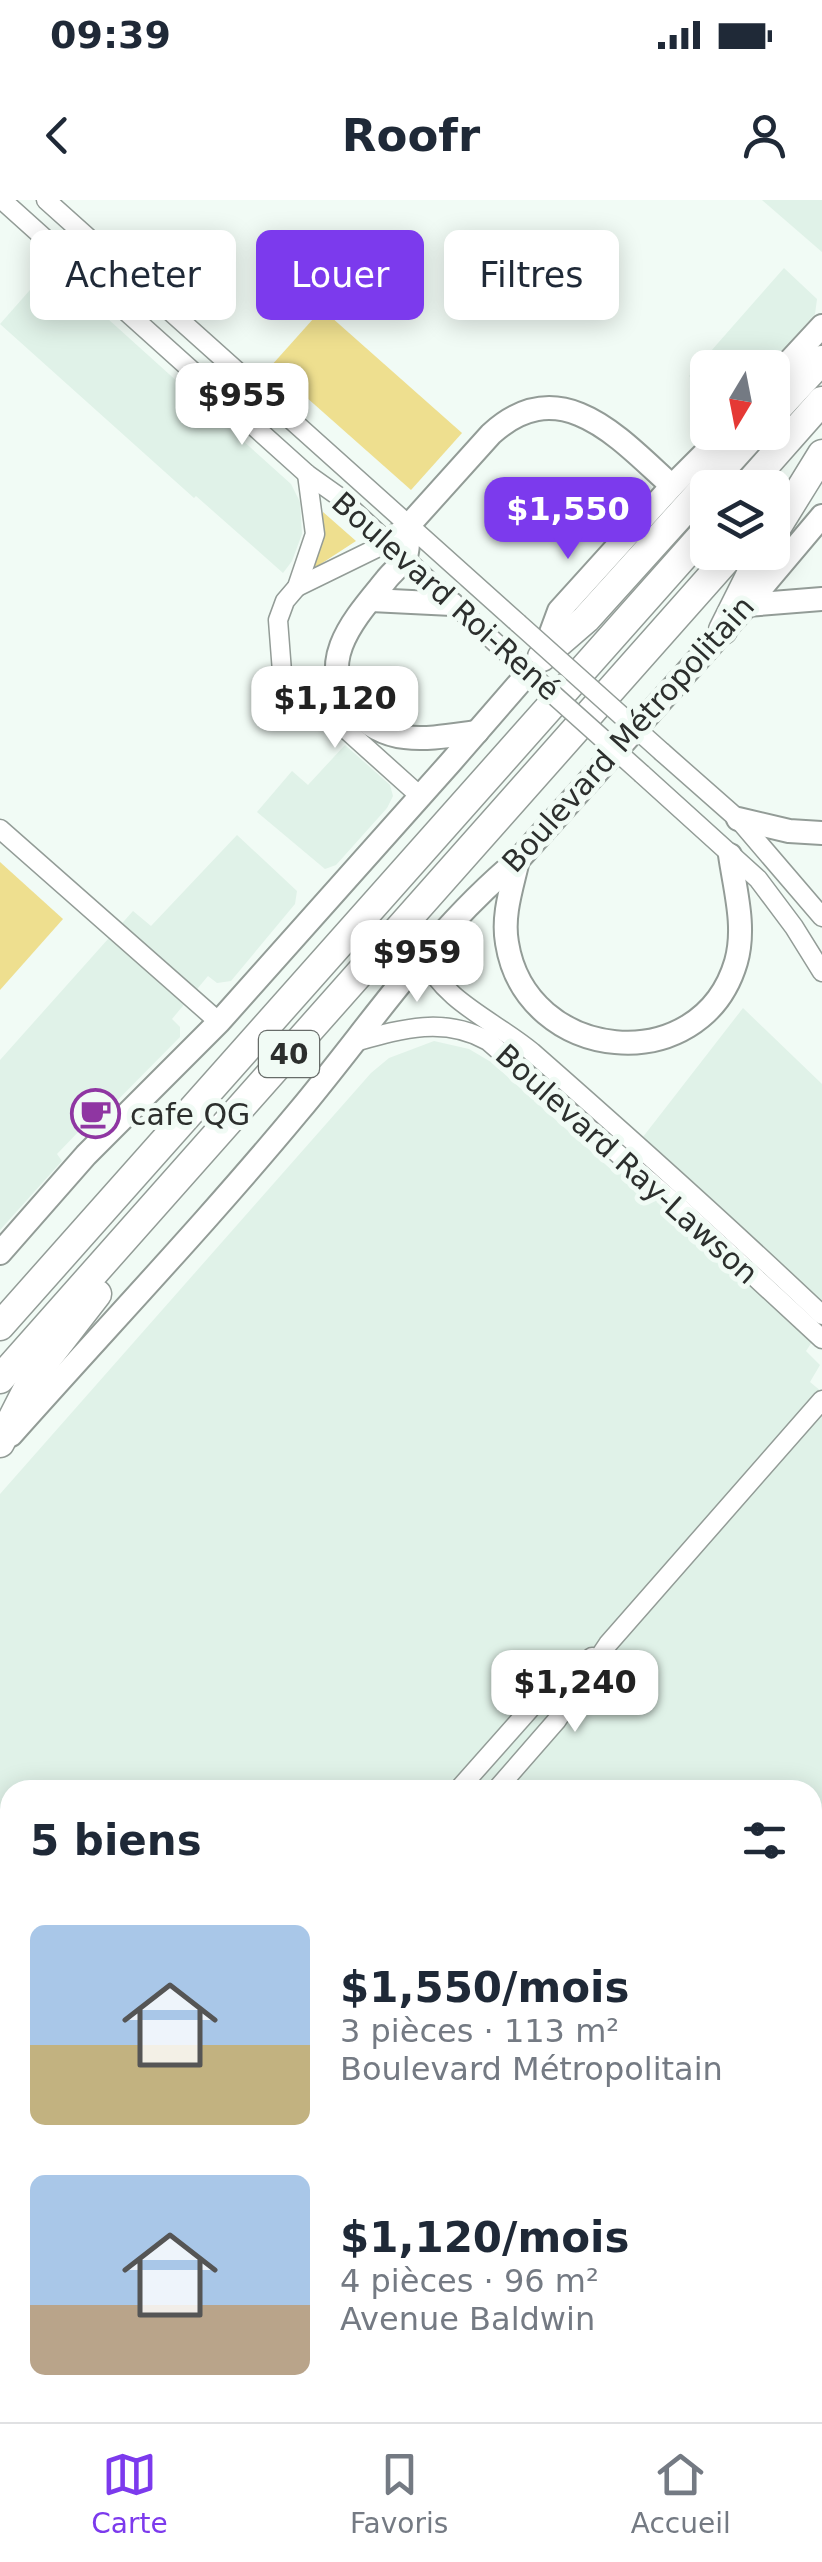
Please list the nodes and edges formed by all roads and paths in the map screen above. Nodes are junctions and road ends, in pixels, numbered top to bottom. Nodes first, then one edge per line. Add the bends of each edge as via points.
1 (2, 200) edge
2 (49, 202) edge
3 (35, 230) edge
4 (41, 230) edge
5 (135, 320) edge
6 (822, 326) edge
7 (822, 360) edge
8 (790, 361) edge
9 (790, 395) edge
10 (822, 400) edge
11 (708, 450) edge
12 (739, 450) edge
13 (822, 453) edge
14 (761, 470) edge
15 (307, 474) junction
16 (672, 486) junction
17 (790, 488) edge
18 (790, 505) edge
19 (822, 516) edge
20 (410, 525) junction
21 (397, 550) junction
22 (690, 550) edge
23 (717, 570) edge
24 (753, 570) edge
25 (297, 587) junction
26 (822, 598) edge
27 (371, 600) junction
28 (452, 604) junction
29 (747, 605) junction
30 (723, 630) junction
31 (542, 657) junction
32 (477, 732) junction
33 (420, 796) junction
34 (738, 819) junction
35 (0, 829) edge
36 (822, 833) edge
37 (730, 855) junction
38 (518, 860) junction
39 (822, 918) edge
40 (424, 957) junction
41 (822, 972) edge
42 (218, 1022) junction
43 (355, 1042) junction
44 (162, 1197) junction
45 (0, 1253) edge
46 (822, 1315) edge
47 (0, 1326) edge
48 (822, 1339) edge
49 (0, 1379) edge
50 (822, 1400) edge
51 (0, 1446) edge
52 (608, 1644) junction
53 (467, 1780) edge
54 (505, 1780) edge

1 - 3 street, Boulevard Roi-René
2 - 4 street
2 - 20 street, Boulevard Roi-René
5 - 15 street, Boulevard Roi-René
6 - 8 main road
7 - 9 highway
10 - 14 highway
11 - 16 main road
12 - 31 highway via 578,628
13 - 17 highway
13 - 18 highway
15 - 21 street, Boulevard Roi-René
15 - 25 street via 316,522
16 - 20 main road via 590,418 541,409 502,424
16 - 31 main road via 559,611
19 - 29 main road, Boulevard Métropolitain
20 - 21 main road
20 - 34 street, Boulevard Roi-René, bridge
21 - 25 street
21 - 27 main road
21 - 28 street, Boulevard Roi-René
22 - 47 highway, 40
23 - 44 highway, 40
24 - 30 highway
25 - 33 street via 278,620 282,672
26 - 29 main road
27 - 28 main road
27 - 32 main road via 346,631 338,655 339,680 356,712 401,738
28 - 37 street, Boulevard Roi-René, bridge
29 - 30 main road, Boulevard Métropolitain
30 - 38 main road, Boulevard Métropolitain
31 - 32 main road
32 - 33 main road
33 - 42 main road
34 - 36 main road
34 - 39 street, Boulevard Roi-René
35 - 42 street
37 - 38 main road via 740,921 732,973 699,1018 636,1043 576,1033 524,991 506,930
37 - 41 street, Boulevard Roi-René via 768,891
38 - 40 main road, Boulevard Métropolitain
40 - 43 main road, Boulevard Métropolitain
40 - 46 street, Boulevard Ray-Lawson via 443,988 525,1046
42 - 45 main road
43 - 48 street, Boulevard Ray-Lawson via 428,1026 488,1041
43 - 51 main road, Boulevard Métropolitain
44 - 49 highway, 40
44 - 51 highway via 34,1374
50 - 52 street
52 - 53 street via 537,1702
52 - 54 street via 557,1720

